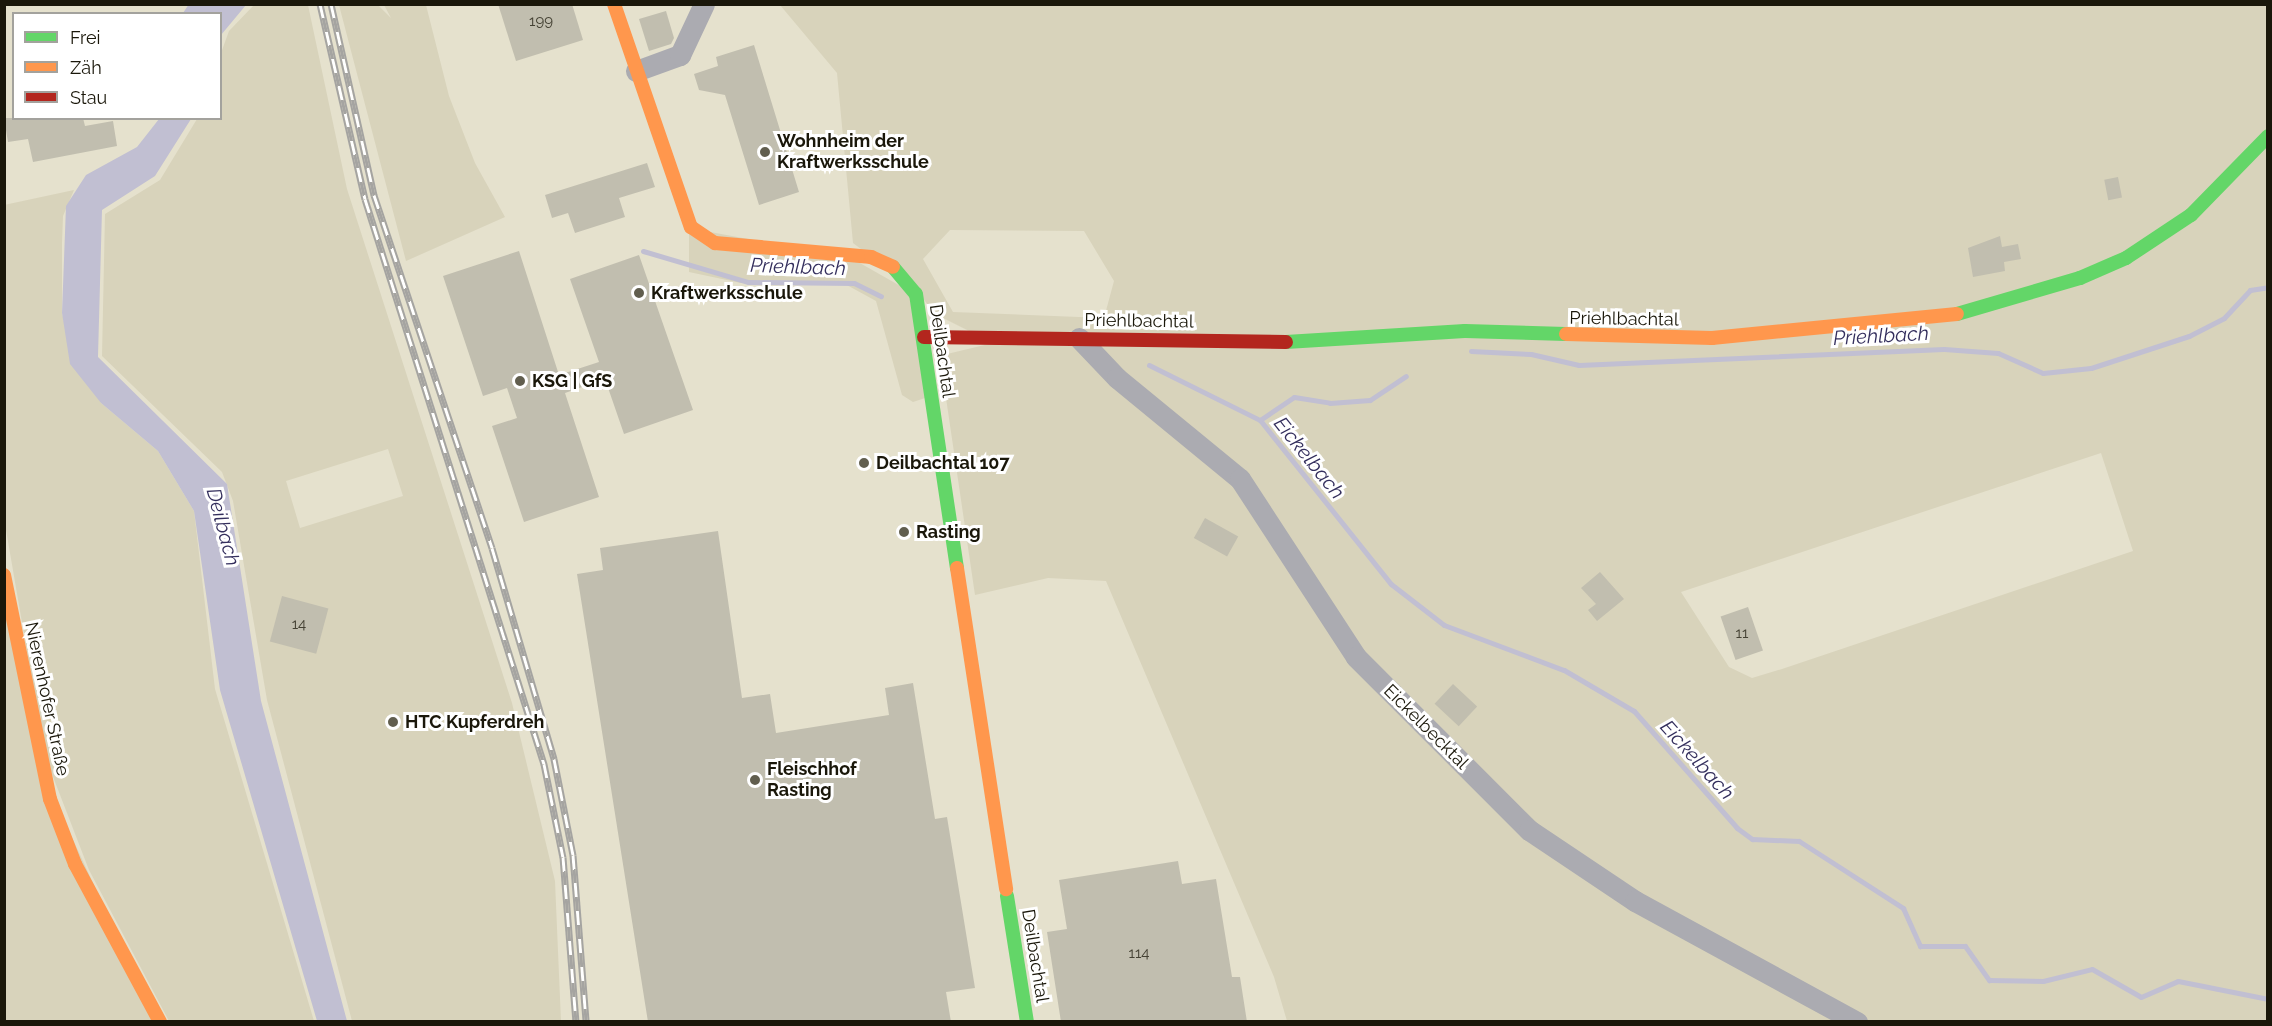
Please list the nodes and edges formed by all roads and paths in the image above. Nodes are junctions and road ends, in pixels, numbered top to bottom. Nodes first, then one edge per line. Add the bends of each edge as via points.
1 (614, 4) edge
2 (704, 4) edge
3 (636, 71) junction
4 (2268, 136) edge
5 (924, 337) junction
6 (1079, 338) junction
7 (4, 575) edge
8 (159, 1022) edge
9 (1027, 1022) edge
10 (1857, 1022) edge

1 - 3 street, Deilbachtal
2 - 3 street via 680,55
3 - 5 street, Deilbachtal via 682,213 692,227 725,246 886,262 915,294
4 - 6 street, Priehlbachtal via 2199,208 2126,258 2080,278 1961,314 1712,338 1466,331 1278,343
5 - 6 street, Priehlbachtal
5 - 9 street, Deilbachtal
6 - 10 street, Eickelbecktal via 1117,378 1240,479 1356,657 1529,830 1635,901
7 - 8 street, Nierenhofer Straße via 50,799 79,873

